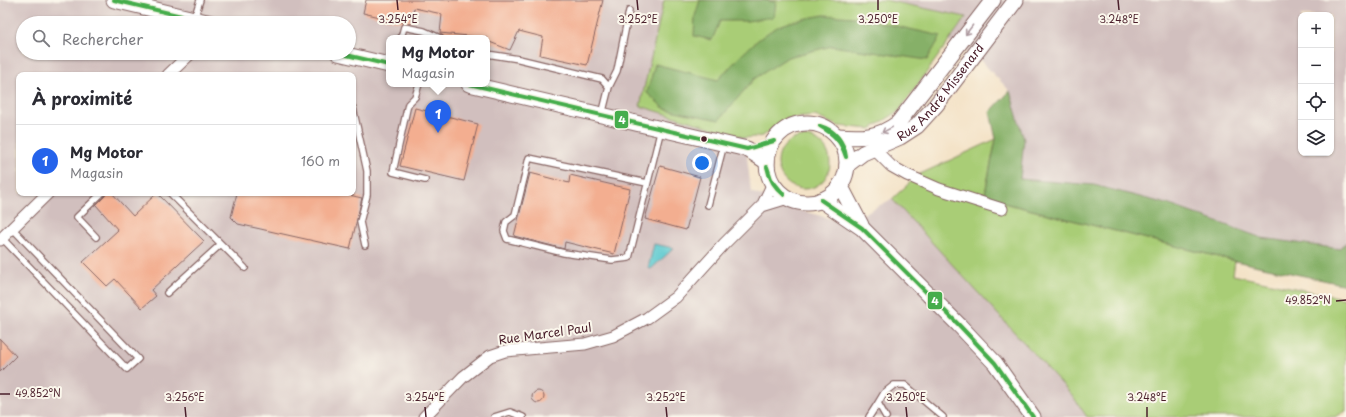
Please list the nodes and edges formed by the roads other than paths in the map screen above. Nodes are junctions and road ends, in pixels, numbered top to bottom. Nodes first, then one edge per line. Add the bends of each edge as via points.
1 (114, 0) edge
2 (200, 0) edge
3 (993, 0) edge
4 (1016, 0) edge
5 (132, 2) edge
6 (629, 11) dead end
7 (183, 16) edge
8 (195, 16) edge
9 (402, 35) edge
10 (433, 35) edge
11 (490, 54) edge
12 (356, 57) edge
13 (184, 60) edge
14 (386, 64) edge
15 (171, 72) edge
16 (418, 87) edge
17 (482, 87) edge
18 (609, 87) junction
19 (921, 94) junction
20 (936, 105) junction
21 (602, 115) junction
22 (356, 122) edge
23 (661, 129) junction
24 (837, 136) junction
25 (774, 141) junction
26 (724, 144) junction
27 (873, 148) junction
28 (747, 149) junction
29 (767, 162) junction
30 (847, 165) junction
31 (425, 180) dead end
32 (647, 183) junction
33 (772, 183) junction
34 (840, 185) junction
35 (45, 196) edge
36 (99, 196) edge
37 (173, 196) edge
38 (788, 198) junction
39 (821, 200) junction
40 (708, 205) dead end
41 (762, 206) junction
42 (1002, 209) dead end
43 (12, 228) junction
44 (862, 228) junction
45 (96, 237) dead end
46 (1, 239) edge
47 (221, 244) junction
48 (365, 245) dead end
49 (244, 268) dead end
50 (167, 292) dead end
51 (878, 403) junction
52 (424, 417) edge
53 (494, 417) edge
54 (523, 417) edge
55 (869, 417) edge
56 (886, 417) edge
57 (943, 417) edge
58 (1033, 417) edge

1 - 5 street
2 - 8 lane
3 -> 19 street, Rue André Missenard
4 - 20 street, Rue André Missenard
5 - 7 street
6 - 18 lane via 617,70
9 - 10 lane via 404,27
11 - 18 lane via 602,79
12 - 14 street
13 - 15 street
16 - 31 lane via 416,97 408,104 393,172
17 - 21 street
18 - 21 lane
19 - 20 street
19 -> 24 street, Rue André Missenard via 898,123 888,130 873,136 857,138
20 - 27 street, Rue André Missenard via 917,126 900,137
21 - 23 street
22 - 48 lane via 367,172 367,195 360,222
23 - 26 street
23 - 32 lane
24 - 25 street via 828,128 804,123 792,126
24 - 30 street via 843,145
25 - 28 street
25 - 29 street via 768,152
26 - 28 street
26 - 40 lane
27 - 30 street, Rue André Missenard
27 - 42 street via 891,166 907,175 939,189
28 - 29 street
29 - 33 street
30 - 34 street
32 - 32 lane via 628,258 612,260 564,253 507,239 504,231 506,222 515,214 529,158
33 - 38 street
33 - 41 street, Rue Marcel Paul
34 - 39 street via 832,194
34 - 44 street
35 - 43 street
36 - 45 lane via 77,217
37 - 47 lane
38 - 39 street via 810,203
38 - 41 street, Rue Marcel Paul
39 - 44 street
41 - 52 street, Rue Marcel Paul via 676,297 647,318 613,336 585,344 505,350 490,356 463,378
43 - 46 street
43 - 46 lane via 138,359 127,369
44 - 58 street via 995,363
47 - 49 lane
47 - 50 lane
51 - 55 lane
51 - 56 lane
51 - 57 lane via 884,393 894,385 905,385
53 - 54 lane via 510,412

